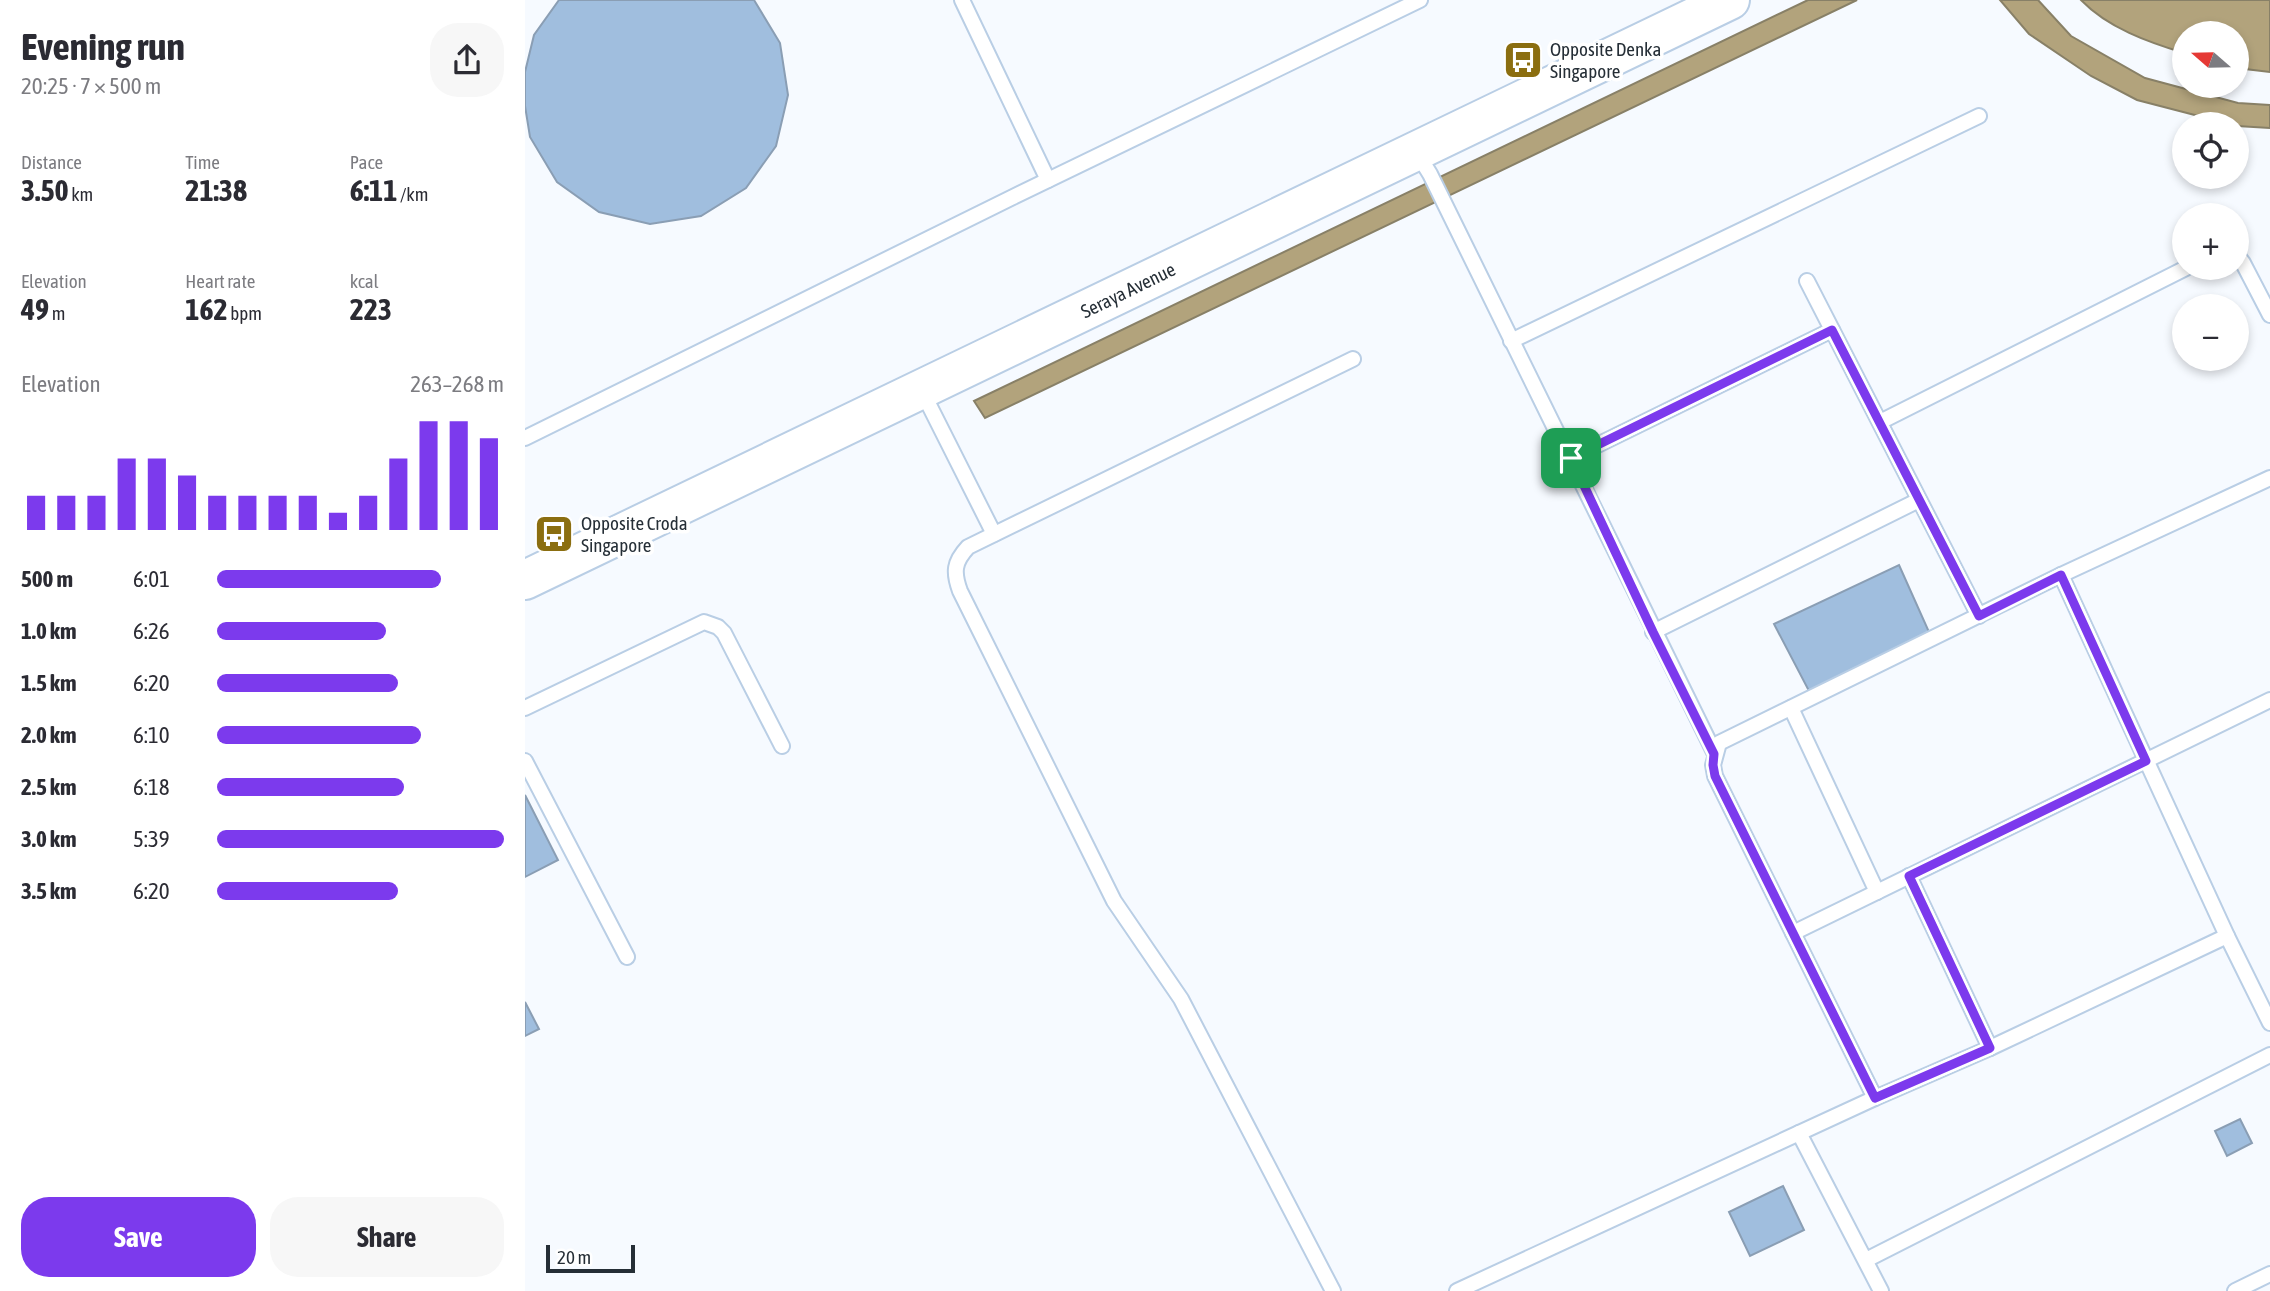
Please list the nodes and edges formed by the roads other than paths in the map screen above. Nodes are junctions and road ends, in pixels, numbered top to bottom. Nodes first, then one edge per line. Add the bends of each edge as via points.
1 (962, 0) edge
2 (1420, 0) edge
3 (1730, 0) edge
4 (1979, 116) dead end
5 (1423, 162) junction
6 (1048, 180) junction
7 (2249, 274) edge
8 (2172, 275) edge
9 (1807, 281) dead end
10 (2270, 314) edge
11 (1832, 330) junction
12 (1511, 341) junction
13 (1353, 359) dead end
14 (922, 389) junction
15 (1880, 422) junction
16 (525, 438) edge
17 (1571, 458) junction
18 (2270, 478) edge
19 (1919, 500) junction
20 (994, 534) junction
21 (2061, 575) junction
22 (525, 580) edge
23 (1979, 616) junction
24 (1653, 632) junction
25 (2270, 700) edge
26 (525, 708) edge
27 (1791, 708) junction
28 (782, 746) dead end
29 (1714, 754) junction
30 (525, 761) edge
31 (2146, 761) junction
32 (1909, 876) junction
33 (1877, 892) junction
34 (1793, 933) junction
35 (2227, 936) junction
36 (627, 957) dead end
37 (2270, 1023) edge
38 (1990, 1048) junction
39 (2270, 1055) edge
40 (1875, 1098) junction
41 (1799, 1133) junction
42 (1866, 1261) junction
43 (2270, 1274) edge
44 (1333, 1291) edge
45 (1457, 1291) edge
46 (1881, 1291) edge
47 (2235, 1291) edge

1 - 6 lane
2 - 6 lane
3 - 5 street, Seraya Avenue
4 - 12 lane
5 - 12 lane
5 - 14 street, Seraya Avenue
6 - 16 lane
7 - 10 lane
8 - 15 lane
9 - 11 lane
11 - 15 lane
11 - 17 lane
12 - 17 lane
13 - 20 lane
14 - 20 lane
14 - 22 street, Seraya Avenue
15 - 19 lane
17 - 24 lane
18 - 21 lane
19 - 23 lane
19 - 24 lane
20 - 44 lane via 959,556 955,566 960,591 1114,901 1181,999
21 - 23 lane
21 - 31 lane
23 - 27 lane
24 - 29 lane
25 - 31 lane
26 - 28 lane via 704,622 724,633
27 - 29 lane via 1719,743
27 - 33 lane
29 - 34 lane via 1715,776
30 - 36 lane
31 - 32 lane
31 - 35 lane
32 - 33 lane
32 - 38 lane
33 - 34 lane
34 - 40 lane
35 - 37 lane
35 - 38 lane
38 - 40 lane
39 - 42 lane
40 - 41 lane
41 - 42 lane
41 - 45 lane
42 - 46 lane
43 - 47 lane

